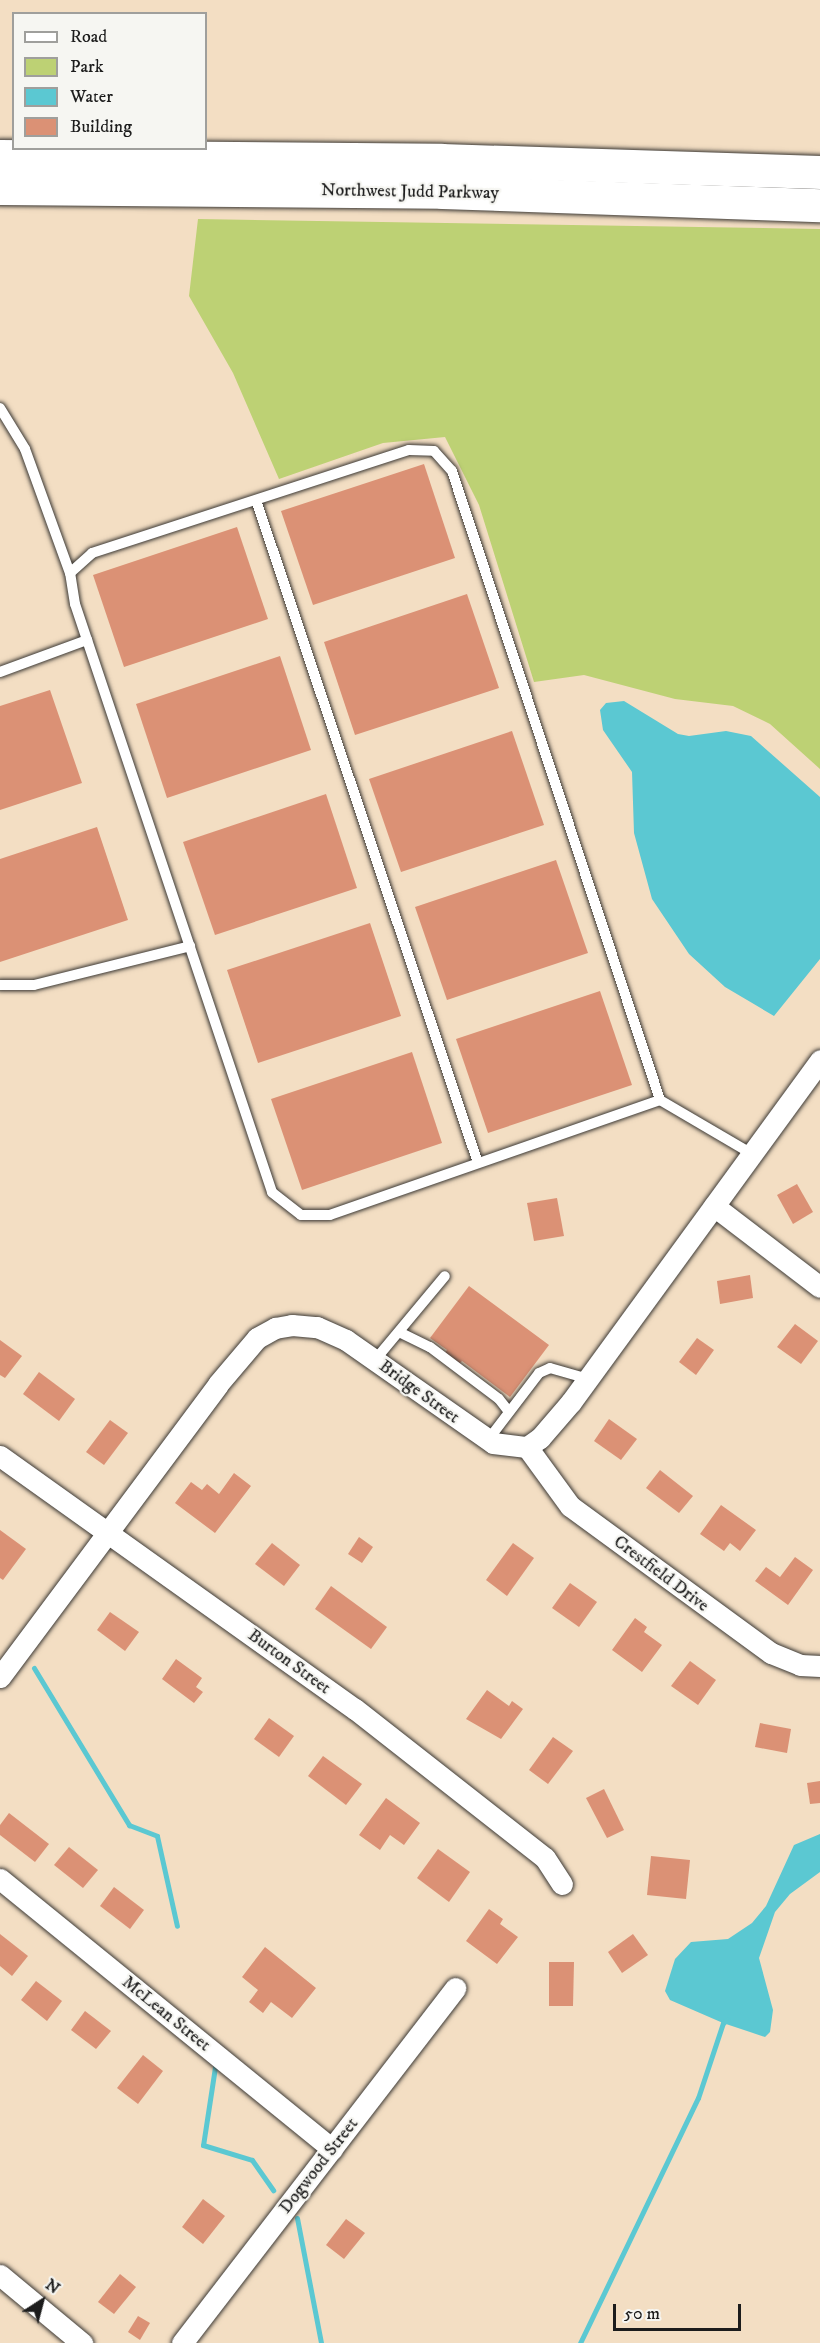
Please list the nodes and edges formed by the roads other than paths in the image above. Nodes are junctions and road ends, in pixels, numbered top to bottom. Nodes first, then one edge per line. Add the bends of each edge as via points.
1 (0, 156) edge
2 (820, 172) edge
3 (0, 188) edge
4 (820, 205) edge
5 (0, 408) edge
6 (256, 500) junction
7 (70, 573) junction
8 (87, 640) junction
9 (0, 672) edge
10 (190, 946) junction
11 (0, 985) edge
12 (820, 1060) edge
13 (660, 1100) junction
14 (752, 1154) junction
15 (478, 1163) junction
16 (714, 1206) junction
17 (445, 1276) dead end
18 (820, 1287) edge
19 (399, 1332) junction
20 (375, 1360) junction
21 (588, 1379) junction
22 (509, 1412) junction
23 (488, 1440) junction
24 (527, 1447) junction
25 (0, 1456) edge
26 (110, 1533) junction
27 (820, 1666) edge
28 (0, 1677) edge
29 (0, 1880) edge
30 (562, 1884) dead end
31 (454, 1988) dead end
32 (332, 2149) junction
33 (0, 2275) edge
34 (82, 2343) edge
35 (182, 2343) edge

1 - 2 highway, Northwest Judd Parkway via 441,160
3 - 4 highway, Northwest Judd Parkway via 442,192
5 - 7 lane via 25,449
6 - 7 lane via 92,553
6 - 13 lane via 409,450 434,451 452,471
6 - 15 lane
7 - 8 lane
8 - 9 lane
8 - 10 lane
10 - 11 lane via 34,985
10 - 15 lane via 272,1192 301,1215 330,1215
12 - 14 street
13 - 14 lane
13 - 15 lane
14 - 16 street
16 - 18 street
16 - 21 street
17 - 19 lane
19 - 20 lane
19 - 22 lane via 447,1360 499,1399
20 - 23 street, Bridge Street
20 - 26 street, Bridge Street via 346,1340 317,1327 292,1325 257,1338 218,1384
21 - 22 lane via 550,1368 539,1373
21 - 24 street via 552,1426
22 - 23 lane
23 - 24 street, Bridge Street
24 - 27 street, Crestfield Drive via 570,1506 771,1653 801,1665
25 - 26 street, Burton Street
26 - 28 street, Bridge Street
26 - 30 street, Burton Street via 355,1709 545,1858
29 - 32 street, McLean Street
31 - 32 street, Dogwood Street
32 - 35 street, Dogwood Street
33 - 34 street

